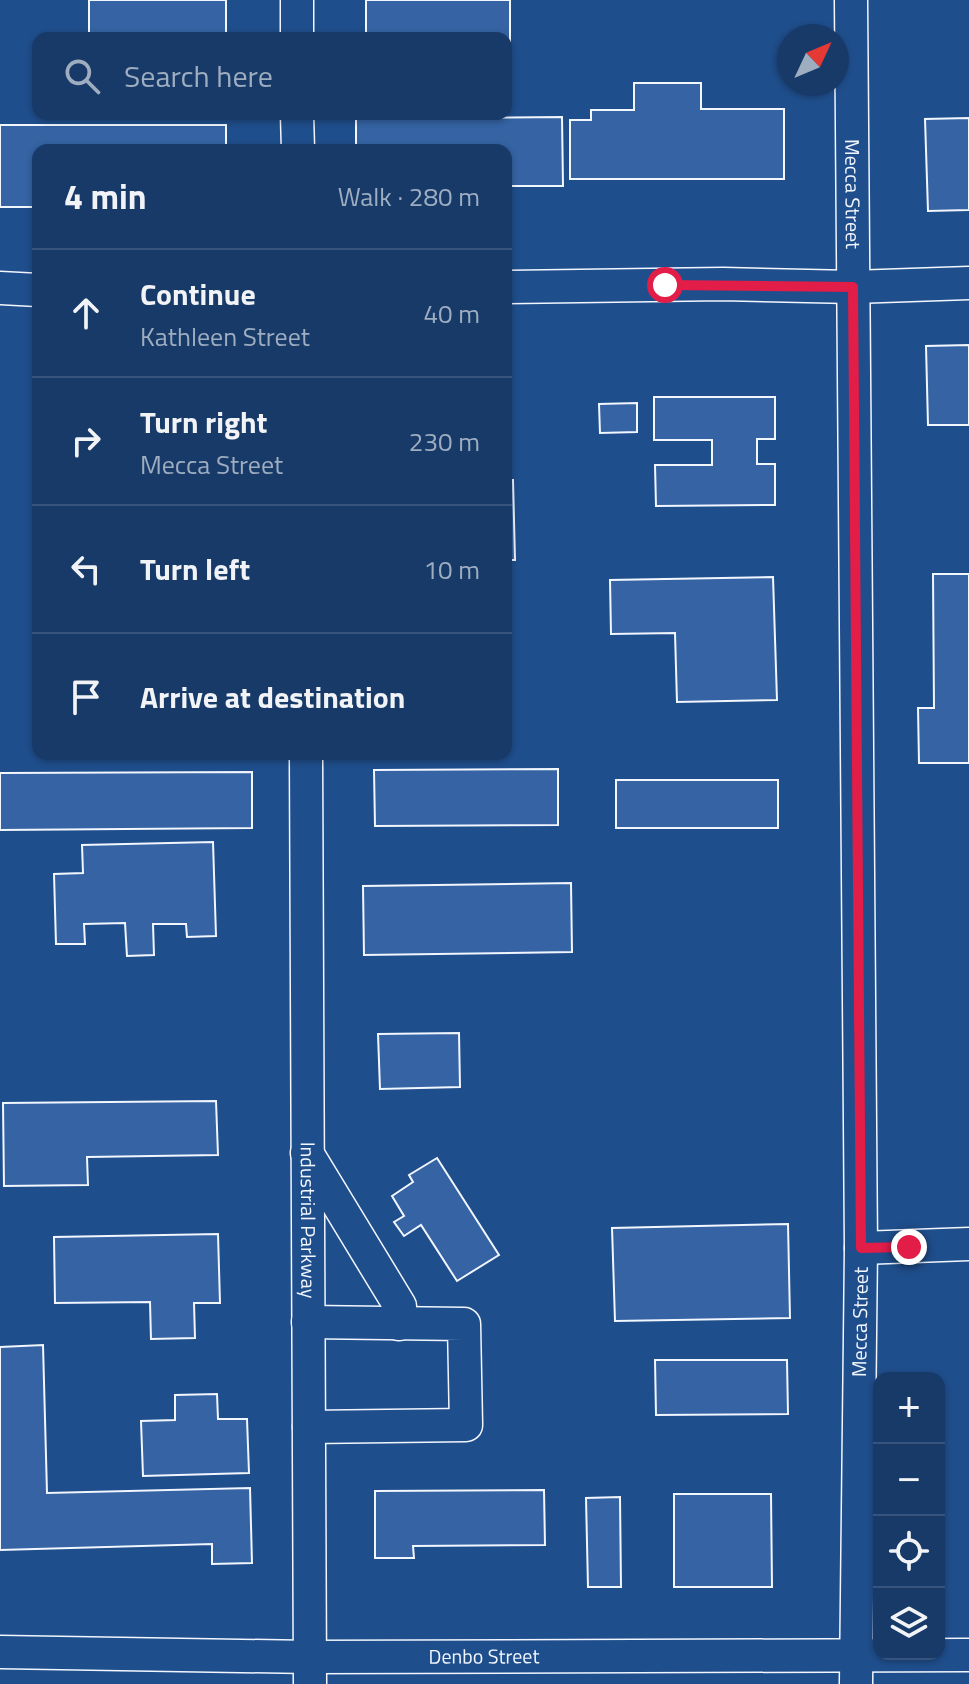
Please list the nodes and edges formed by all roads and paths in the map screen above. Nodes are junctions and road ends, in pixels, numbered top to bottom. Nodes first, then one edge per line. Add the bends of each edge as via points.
1 (297, 0) edge
2 (851, 0) edge
3 (297, 32) edge
4 (297, 120) edge
5 (298, 144) edge
6 (969, 283) edge
7 (512, 287) edge
8 (853, 287) junction
9 (0, 288) edge
10 (32, 290) edge
11 (306, 760) edge
12 (307, 1153) junction
13 (969, 1244) edge
14 (861, 1248) junction
15 (308, 1322) junction
16 (399, 1324) junction
17 (309, 1427) junction
18 (0, 1652) edge
19 (969, 1655) edge
20 (310, 1670) edge
21 (856, 1670) edge

1 - 3 street
2 - 8 street, Mecca Street
4 - 5 street
6 - 8 street
7 - 8 street
8 - 14 street, Mecca Street
9 - 10 street
11 - 12 street, Industrial Parkway
12 - 15 street, Industrial Parkway
12 - 16 street via 400,1306
13 - 14 street
14 - 21 street, Mecca Street
15 - 16 street
15 - 17 street, Industrial Parkway
16 - 17 street via 464,1324 466,1425
17 - 20 street, Industrial Parkway
18 - 20 street, Denbo Street
19 - 21 street, Denbo Street
20 - 21 street, Denbo Street

